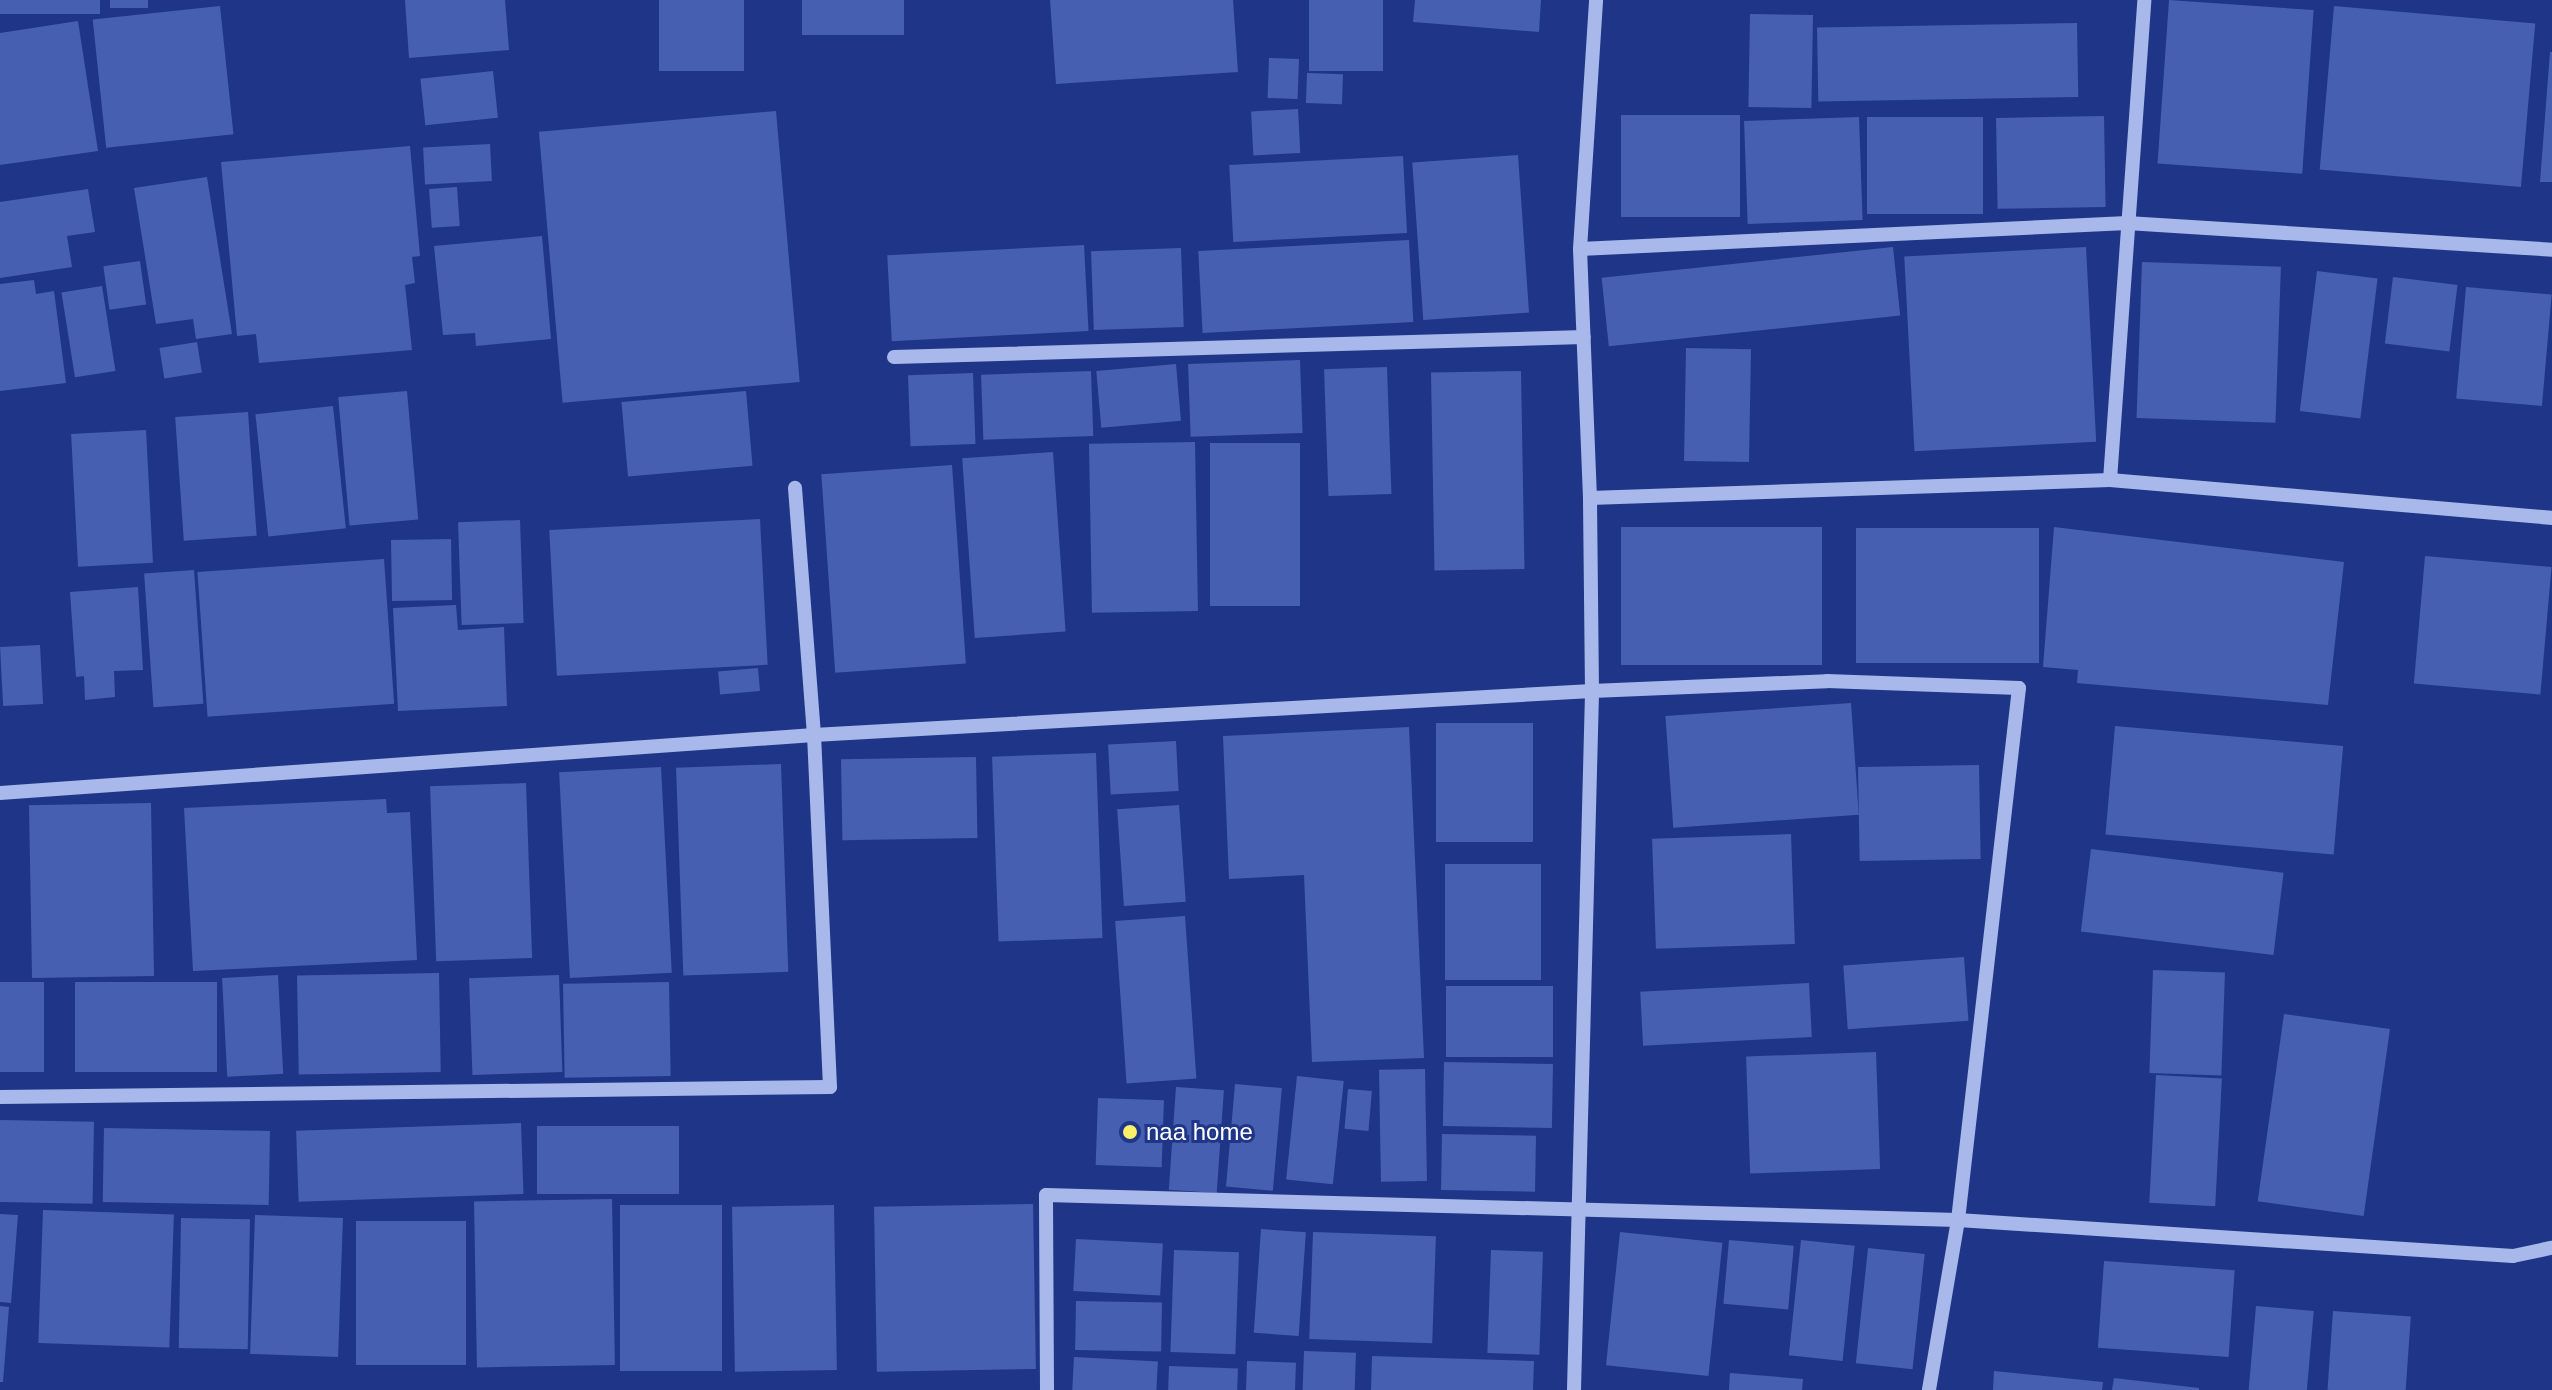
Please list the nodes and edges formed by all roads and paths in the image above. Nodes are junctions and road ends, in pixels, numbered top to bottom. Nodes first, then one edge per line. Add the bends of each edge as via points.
1 (1596, 0) edge
2 (2144, 0) edge
3 (2127, 223) junction
4 (1580, 249) junction
5 (2552, 250) edge
6 (1584, 337) junction
7 (894, 357) dead end
8 (2110, 480) junction
9 (795, 488) dead end
10 (1590, 498) junction
11 (2552, 518) edge
12 (1592, 691) junction
13 (814, 735) junction
14 (0, 793) edge
15 (0, 1097) edge
16 (1581, 1209) junction
17 (1958, 1220) junction
18 (2552, 1248) edge
19 (1047, 1390) edge
20 (1574, 1390) edge
21 (1929, 1390) edge

1 - 4 street
2 - 3 street
3 - 4 street
3 - 5 street
3 - 8 street
4 - 6 street
6 - 7 street
6 - 10 street
8 - 10 street
8 - 11 street
9 - 13 street
10 - 12 street
12 - 13 street
12 - 16 street
12 - 17 street via 1827,681 2019,688
13 - 14 street
13 - 15 street via 830,1087
16 - 17 street
16 - 19 street via 1046,1195
16 - 20 street
17 - 18 street via 2513,1256
17 - 21 street

